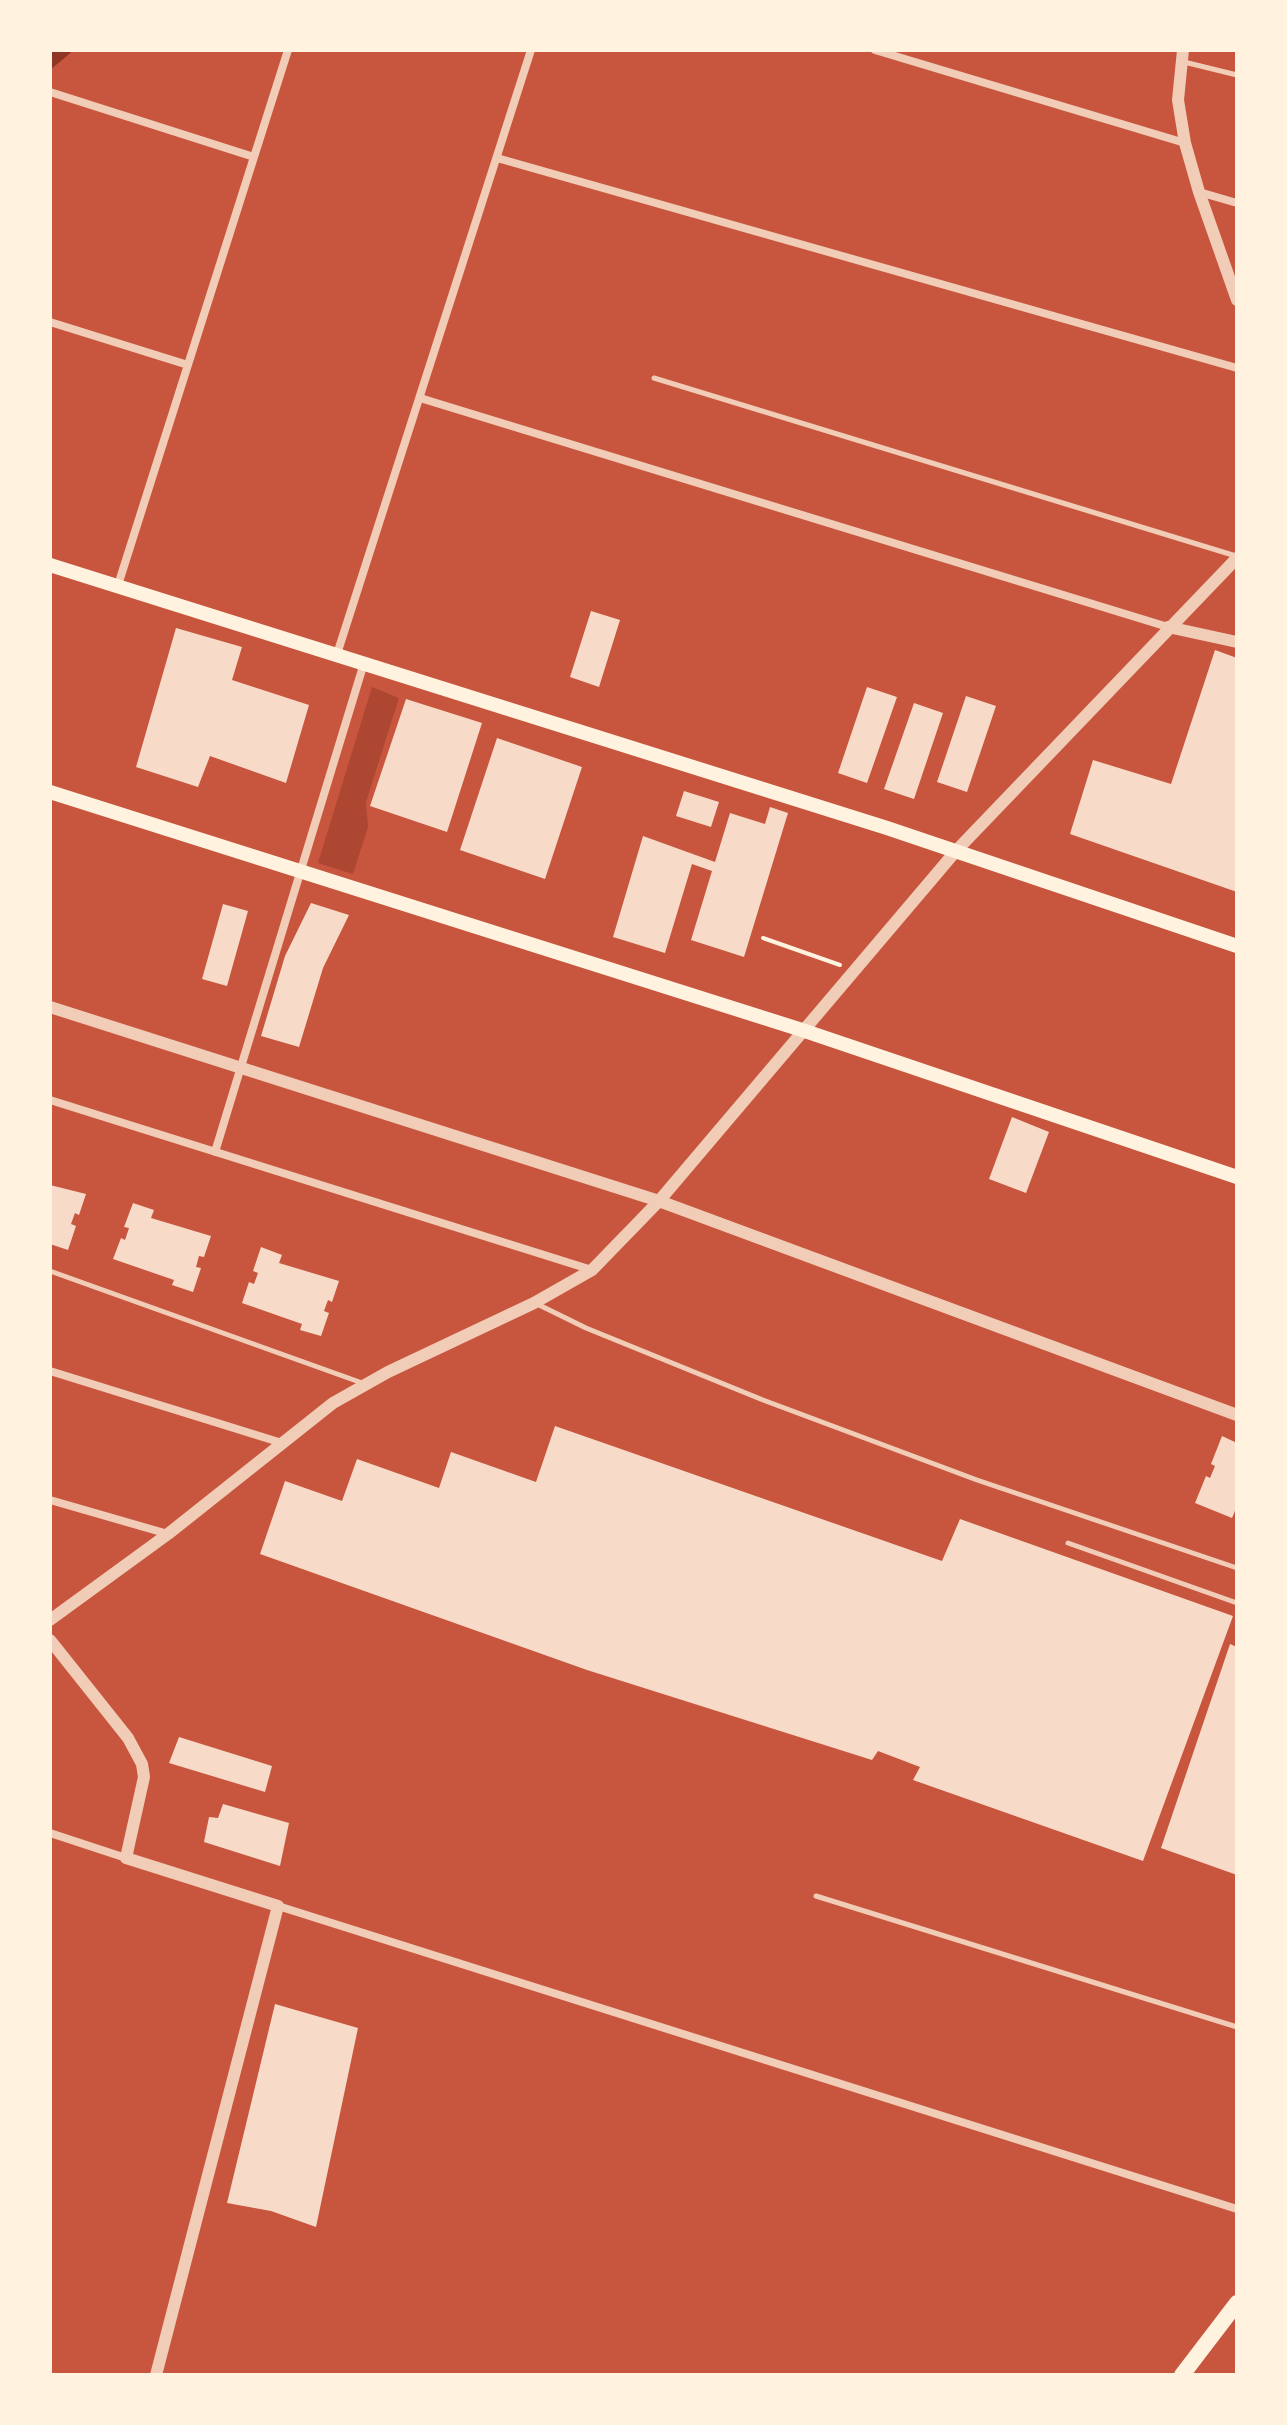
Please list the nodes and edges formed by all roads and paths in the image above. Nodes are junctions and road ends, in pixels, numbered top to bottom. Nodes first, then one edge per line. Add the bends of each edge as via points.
1 (288, 50) edge
2 (531, 50) edge
3 (875, 50) edge
4 (1182, 56) edge
5 (1237, 75) edge
6 (50, 92) edge
7 (1185, 143) junction
8 (254, 157) junction
9 (497, 158) junction
10 (1199, 192) junction
11 (1237, 203) edge
12 (1237, 300) edge
13 (50, 322) edge
14 (188, 365) junction
15 (1237, 368) edge
16 (654, 378) dead end
17 (420, 398) junction
18 (1237, 557) edge
19 (50, 565) edge
20 (118, 585) junction
21 (1168, 627) junction
22 (1237, 642) edge
23 (337, 654) junction
24 (364, 663) junction
25 (50, 792) edge
26 (955, 852) junction
27 (301, 871) junction
28 (763, 938) dead end
29 (1237, 946) edge
30 (854, 970) junction
31 (50, 1007) edge
32 (802, 1030) junction
33 (241, 1066) junction
34 (50, 1100) edge
35 (215, 1152) junction
36 (1237, 1177) edge
37 (659, 1201) junction
38 (592, 1270) junction
39 (50, 1271) edge
40 (534, 1303) junction
41 (50, 1371) edge
42 (366, 1384) junction
43 (1237, 1415) edge
44 (282, 1443) junction
45 (50, 1500) edge
46 (168, 1534) junction
47 (1068, 1543) dead end
48 (1237, 1568) edge
49 (1237, 1603) edge
50 (50, 1620) edge
51 (50, 1640) edge
52 (50, 1833) edge
53 (126, 1858) junction
54 (816, 1896) dead end
55 (278, 1906) junction
56 (1237, 2027) edge
57 (1237, 2209) edge
58 (1237, 2303) edge
59 (156, 2375) edge
60 (1182, 2375) edge

1 - 8 street
2 - 9 street
3 - 7 street
4 - 5 lane
4 - 7 street via 1178,100
6 - 8 street
7 - 10 street
8 - 14 street
9 - 15 street
9 - 17 street
10 - 11 street
10 - 12 street
13 - 14 street
14 - 20 street
16 - 18 lane
17 - 21 street
17 - 23 street
18 - 21 street
19 - 20 main road
20 - 23 main road
21 - 22 street
21 - 26 street
23 - 24 main road
24 - 26 main road
24 - 27 street
25 - 27 main road
26 - 29 main road
26 - 30 street
27 - 32 main road
27 - 33 street
28 - 30 path
30 - 32 street
31 - 33 street
32 - 36 main road
32 - 37 street
33 - 35 street
33 - 37 street
34 - 35 street
35 - 38 street
37 - 38 street
37 - 43 street
38 - 40 street
39 - 42 lane
40 - 42 street
40 - 48 lane via 763,1400
41 - 44 street
42 - 44 street
44 - 46 street
45 - 46 street
46 - 50 street
47 - 49 lane
51 - 53 street via 128,1738 142,1764 144,1777
52 - 53 street
53 - 55 street
54 - 56 lane
55 - 57 street
55 - 59 street
58 - 60 main road

